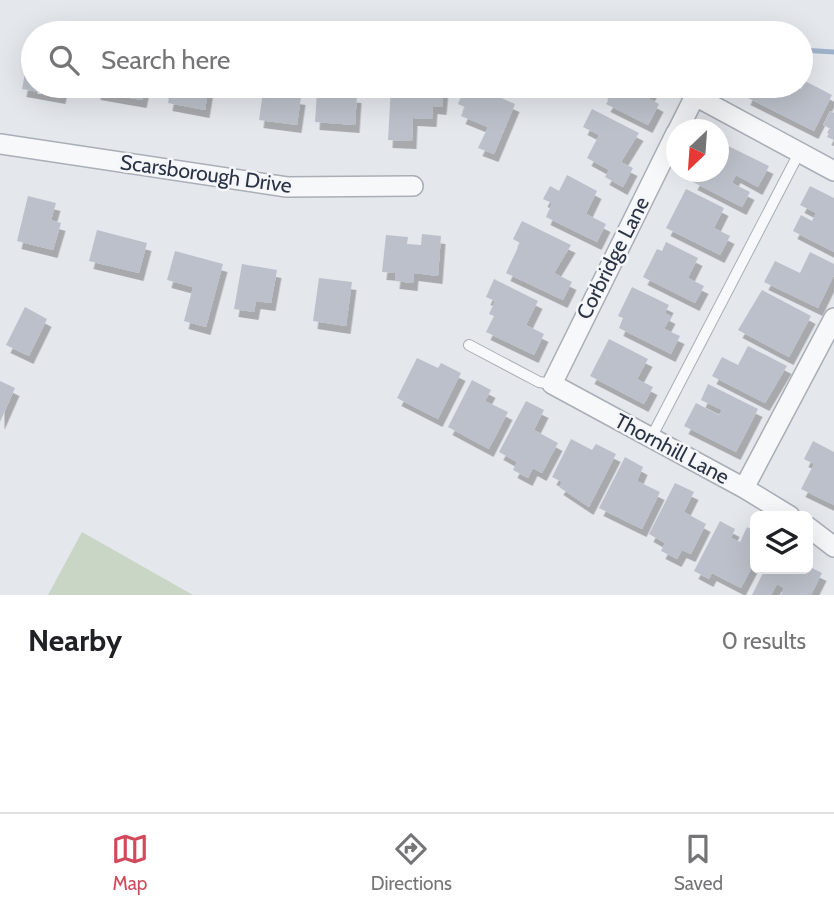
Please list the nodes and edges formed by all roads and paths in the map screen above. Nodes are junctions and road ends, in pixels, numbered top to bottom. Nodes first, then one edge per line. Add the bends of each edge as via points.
1 (694, 98) edge
2 (699, 98) edge
3 (683, 119) edge
4 (0, 144) edge
5 (666, 153) edge
6 (799, 153) junction
7 (834, 171) edge
8 (413, 186) dead end
9 (834, 318) edge
10 (468, 345) dead end
11 (552, 384) junction
12 (651, 438) junction
13 (744, 488) junction
14 (782, 511) edge
15 (813, 531) edge
16 (834, 547) edge

1 - 3 street, Corbridge Lane
2 - 6 street, Corbridge Lane
4 - 8 street, Scarsborough Drive via 288,187
5 - 11 street, Corbridge Lane
6 - 7 street
6 - 12 lane
9 - 13 street
10 - 11 lane via 539,382
11 - 12 street, Thornhill Lane
12 - 13 street, Thornhill Lane
13 - 14 street, Thornhill Lane
15 - 16 street

